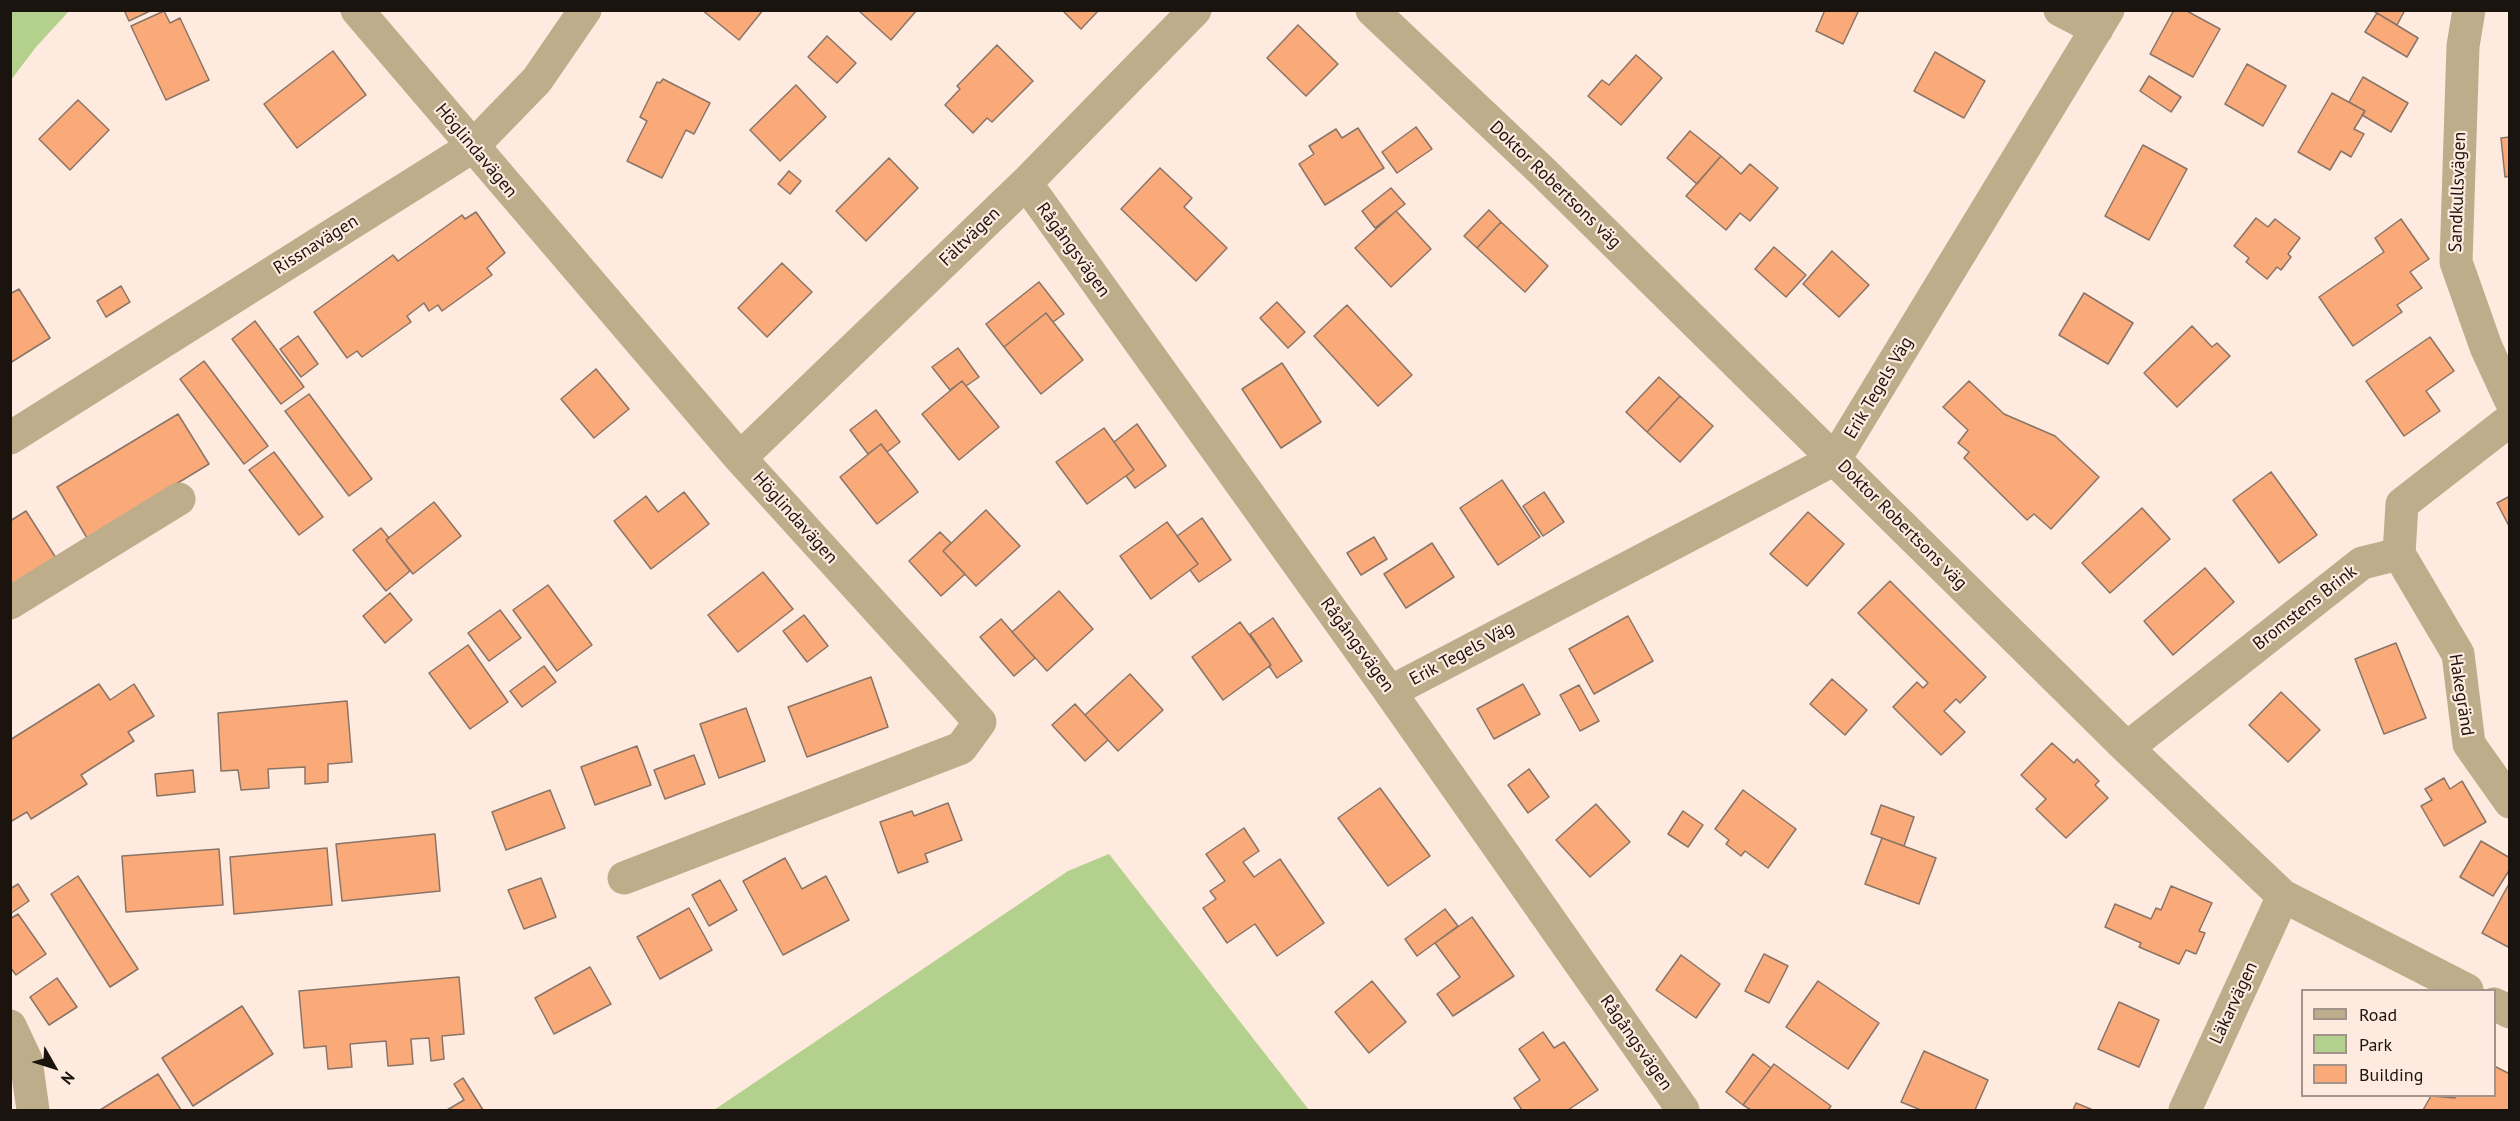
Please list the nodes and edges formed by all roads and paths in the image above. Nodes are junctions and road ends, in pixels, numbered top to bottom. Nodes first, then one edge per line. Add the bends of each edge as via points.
1 (357, 10) edge
2 (585, 10) edge
3 (1195, 10) edge
4 (1372, 10) edge
5 (2060, 10) edge
6 (2469, 10) edge
7 (2102, 20) edge
8 (472, 147) junction
9 (1026, 183) junction
10 (2510, 399) edge
11 (2510, 420) edge
12 (10, 438) edge
13 (740, 458) junction
14 (1835, 459) junction
15 (178, 499) dead end
16 (2399, 554) junction
17 (10, 603) edge
18 (1390, 692) junction
19 (2127, 748) junction
20 (2510, 802) edge
21 (624, 878) dead end
22 (2283, 896) junction
23 (2465, 989) edge
24 (2496, 1005) edge
25 (2510, 1012) edge
26 (10, 1026) edge
27 (33, 1110) edge
28 (1683, 1110) edge
29 (2185, 1110) edge

1 - 8 street, Höglindavägen
2 - 8 street, Rissnavägen via 537,80
3 - 9 street, Fältvägen
4 - 14 street, Doktor Robertsons väg
5 - 7 street
6 - 10 street, Sandkullsvägen via 2463,46 2456,261 2486,347
7 - 14 street, Erik Tegels Väg
8 - 12 street, Rissnavägen
8 - 13 street, Höglindavägen
9 - 13 street, Fältvägen
9 - 18 street, Rågångsvägen
11 - 16 street via 2402,504
13 - 21 street, Höglindavägen via 980,722 961,748
14 - 18 street, Erik Tegels Väg
14 - 19 street, Doktor Robertsons väg
15 - 17 street
16 - 19 street, Bromstens Brink via 2362,563
16 - 20 street, Hakegränd via 2458,654 2469,744
18 - 28 street, Rågångsvägen
19 - 22 street, Doktor Robertsons väg
22 - 23 street, Doktor Robertsons väg
22 - 29 street, Läkarvägen
24 - 25 street
26 - 27 street via 26,1060

